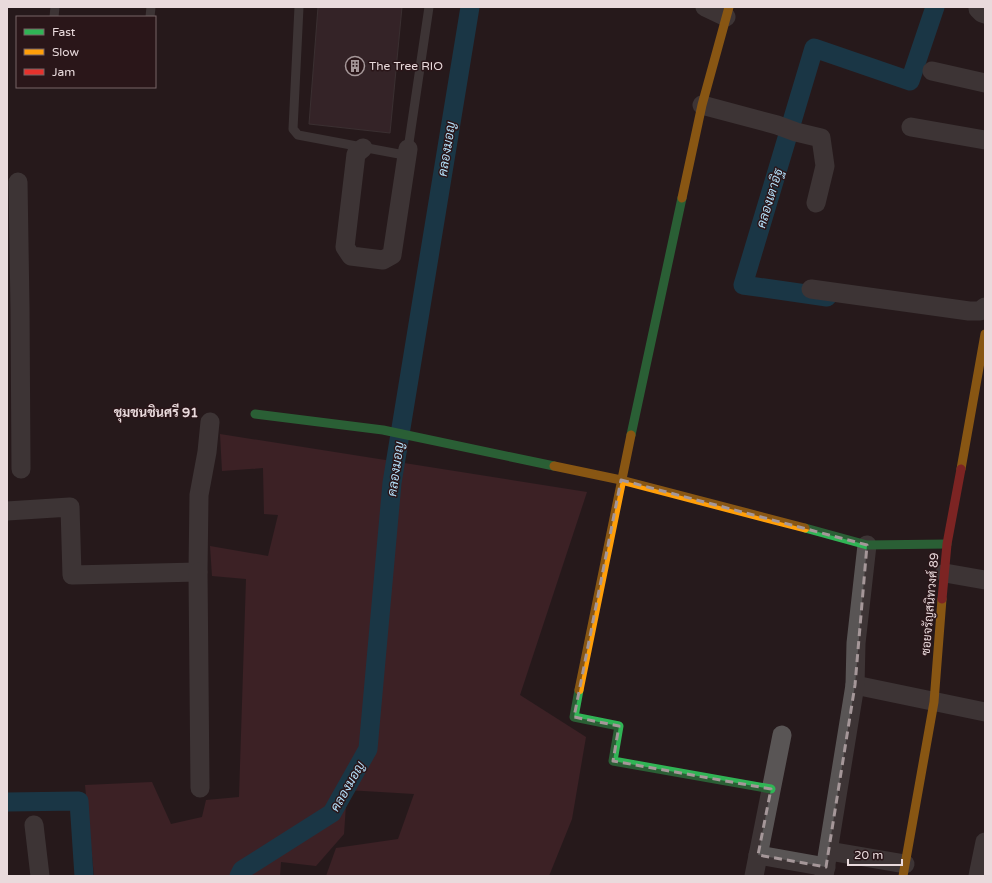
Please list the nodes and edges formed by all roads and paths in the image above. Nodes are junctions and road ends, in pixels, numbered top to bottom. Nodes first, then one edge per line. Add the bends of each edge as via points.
1 (299, 7) edge
2 (429, 7) edge
3 (705, 7) edge
4 (978, 7) edge
5 (727, 12) edge
6 (985, 14) edge
7 (932, 72) dead end
8 (985, 83) edge
9 (702, 105) junction
10 (911, 126) dead end
11 (985, 140) edge
12 (363, 148) junction
13 (408, 149) junction
14 (18, 182) dead end
15 (816, 203) dead end
16 (812, 289) dead end
17 (985, 308) edge
18 (15, 310) edge
19 (985, 336) edge
20 (255, 414) dead end
21 (210, 422) dead end
22 (20, 469) dead end
23 (621, 480) junction
24 (15, 510) edge
25 (948, 544) junction
26 (867, 545) junction
27 (198, 572) junction
28 (945, 573) junction
29 (985, 580) edge
30 (855, 684) junction
31 (934, 702) junction
32 (985, 712) edge
33 (782, 735) dead end
34 (200, 788) dead end
35 (771, 789) junction
36 (34, 825) dead end
37 (985, 842) edge
38 (758, 856) junction
39 (826, 865) edge
40 (906, 873) edge
41 (40, 876) edge
42 (754, 876) edge
43 (978, 876) edge

1 - 12 lane via 293,129 298,135
2 - 13 lane
3 - 5 street
4 - 6 street
5 - 9 street
7 - 8 street
9 - 15 street via 821,138 825,166
9 - 23 street
10 - 11 street
12 - 13 lane via 399,154
12 - 13 street via 356,154 345,247 351,256 383,260 392,255
14 - 18 street
16 - 17 street via 969,311
18 - 22 street
19 - 25 street, ซอยจรัญสนิทวงศ์ 89
20 - 23 street via 383,430
21 - 27 street via 199,495
23 - 26 street
23 - 35 street via 574,717 619,726 613,761
24 - 27 street via 70,507 72,575
25 - 26 street
25 - 28 street, ซอยจรัญสนิทวงศ์ 89
26 - 30 street via 856,643
27 - 34 street
28 - 29 street
28 - 31 street, ซอยจรัญสนิทวงศ์ 89
30 - 31 street
30 - 39 street
31 - 32 street
31 - 40 street, ซอยจรัญสนิทวงศ์ 89
33 - 35 street
35 - 38 street
36 - 41 street
37 - 43 street
38 - 39 street
38 - 42 street
39 - 40 street

